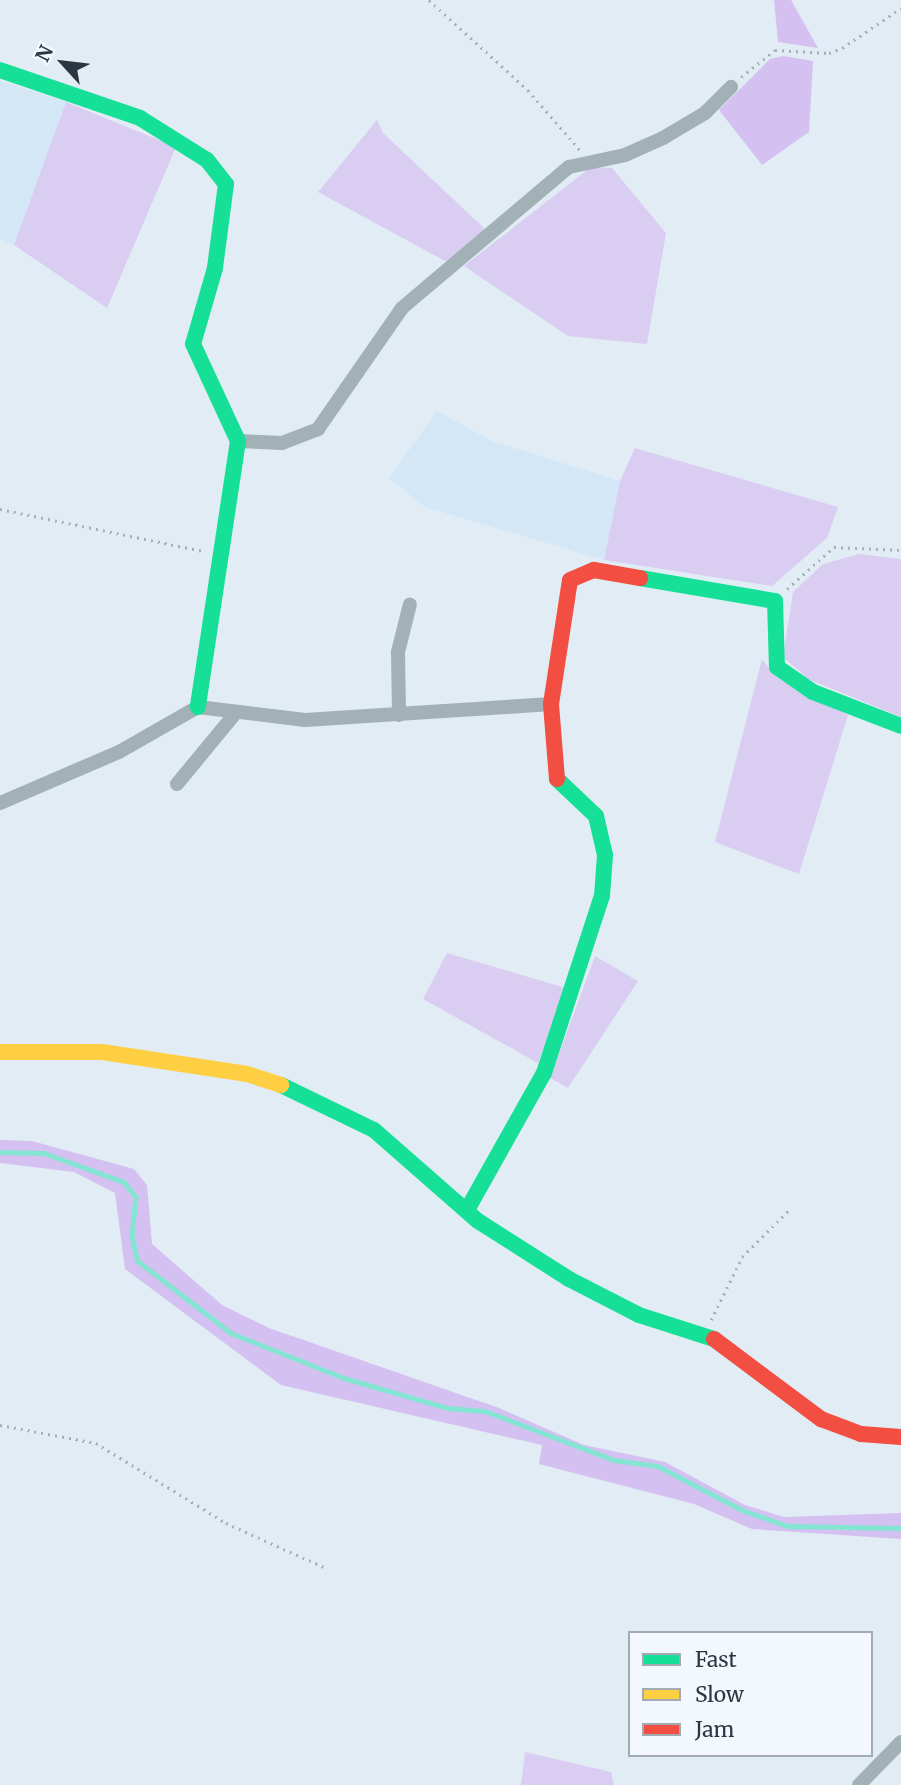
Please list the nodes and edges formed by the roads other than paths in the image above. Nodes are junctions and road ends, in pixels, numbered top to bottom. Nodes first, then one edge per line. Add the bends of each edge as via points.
1 (0, 70) edge
2 (731, 87) road end
3 (238, 441) junction
4 (410, 604) dead end
5 (551, 705) junction
6 (198, 707) junction
7 (399, 715) junction
8 (233, 716) junction
9 (901, 726) edge
10 (177, 784) dead end
11 (0, 803) edge
12 (0, 1052) edge
13 (467, 1210) junction
14 (901, 1437) edge
15 (901, 1742) edge
16 (859, 1785) edge

1 - 3 street via 140,118 222,174 223,228 193,344
2 - 3 street via 705,113 663,138 625,155 586,159 402,308 318,429 282,443
3 - 6 street via 225,556
4 - 7 street via 397,661
5 - 7 street
5 - 9 street via 566,592 579,572 752,593 775,601 778,667 814,692
5 - 13 street via 554,776 596,816 604,836 602,896 544,1073
6 - 8 street
6 - 11 street via 119,752
7 - 8 street
8 - 10 street
12 - 13 street via 102,1052 267,1079 374,1130
13 - 14 street via 619,1307 707,1333 821,1419 861,1434
15 - 16 street

